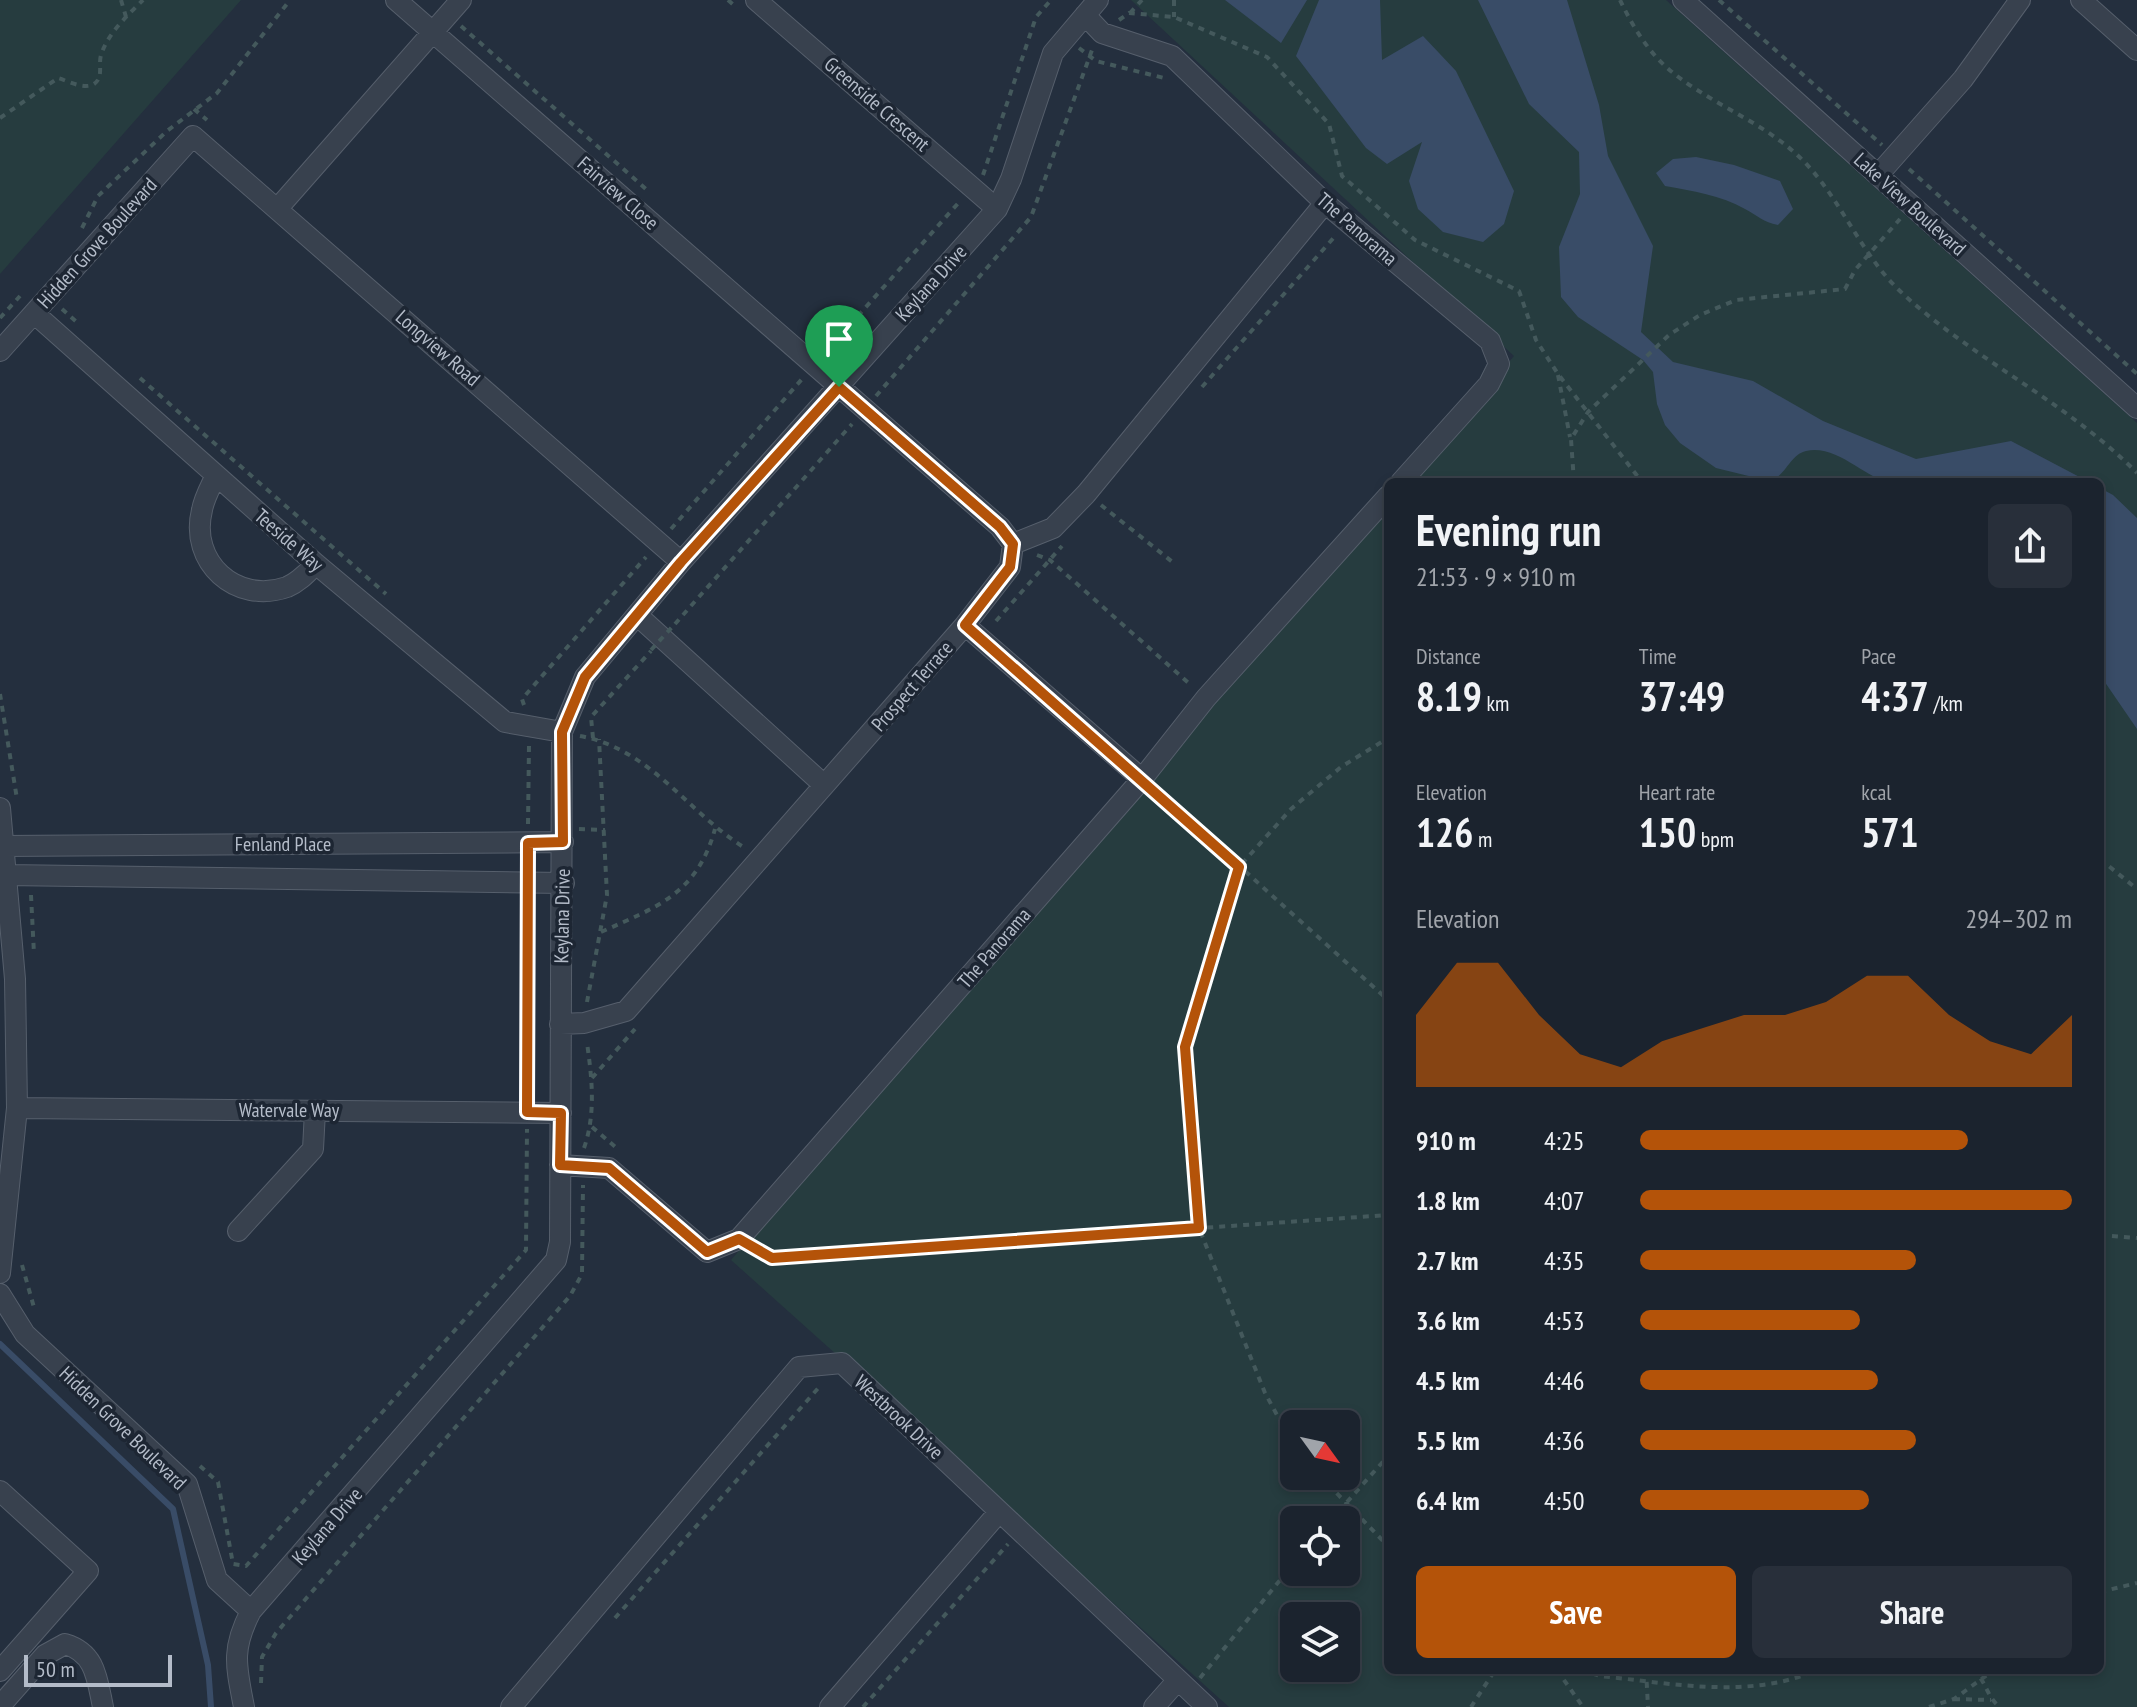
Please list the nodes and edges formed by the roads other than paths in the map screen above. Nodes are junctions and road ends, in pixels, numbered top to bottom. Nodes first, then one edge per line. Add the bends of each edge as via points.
1 (396, 0) edge
2 (756, 0) edge
3 (1683, 0) edge
4 (2020, 0) edge
5 (2081, 0) edge
6 (1092, 7) edge
7 (455, 8) edge
8 (433, 32) junction
9 (2137, 50) edge
10 (193, 136) joint
11 (1878, 175) junction
12 (1325, 203) junction
13 (278, 208) junction
14 (997, 209) junction
15 (34, 313) junction
16 (0, 351) edge
17 (839, 387) junction
18 (2137, 408) edge
19 (216, 475) junction
20 (1405, 478) edge
21 (1384, 500) edge
22 (1013, 544) junction
23 (681, 562) junction
24 (316, 564) junction
25 (637, 615) junction
26 (973, 632) junction
27 (562, 732) junction
28 (1142, 779) junction
29 (824, 785) junction
30 (9, 810) edge
31 (563, 842) junction
32 (3, 846) junction
33 (6, 875) junction
34 (564, 883) junction
35 (560, 1024) junction
36 (17, 1108) junction
37 (315, 1111) junction
38 (561, 1113) junction
39 (560, 1165) junction
40 (238, 1231) dead end
41 (0, 1273) edge
42 (0, 1294) edge
43 (0, 1491) edge
44 (993, 1518) junction
45 (251, 1611) junction
46 (0, 1671) edge
47 (1183, 1687) junction
48 (0, 1706) edge
49 (103, 1707) edge
50 (244, 1707) edge
51 (511, 1707) edge
52 (830, 1707) edge
53 (1154, 1707) edge
54 (1207, 1707) edge

1 - 8 street, Fairview Close
2 - 14 street, Greenside Crescent
3 - 11 street, Lake View Boulevard
4 - 11 street via 1963,79
5 - 9 street
6 - 12 street, The Panorama via 1102,33 1172,56
6 - 14 street, Keylana Drive via 1053,53
7 - 8 street
8 - 13 street
8 - 17 street, Fairview Close
10 - 13 street, Longview Road
10 - 15 street, Hidden Grove Boulevard
11 - 18 street, Lake View Boulevard
12 - 20 street, The Panorama via 1490,341 1499,364 1489,384
12 - 22 street via 1093,499 1053,528
13 - 23 street, Longview Road
14 - 17 street, Keylana Drive
15 - 16 street, Hidden Grove Boulevard
15 - 19 street, Teeside Way
17 - 22 street, Fairview Close
17 - 23 street, Keylana Drive
19 - 24 street, Teeside Way
19 - 24 street via 201,511 200,532 211,566 229,584 255,591 284,588
21 - 28 street, The Panorama via 1206,698
22 - 26 street, Prospect Terrace via 1010,567
23 - 25 street, Keylana Drive
24 - 27 street, Teeside Way via 505,722 527,718
25 - 27 street, Keylana Drive via 585,677
25 - 29 street
26 - 28 street
26 - 29 street, Prospect Terrace
27 - 31 street, Keylana Drive
28 - 39 street, The Panorama via 739,1239 707,1252 609,1168
29 - 35 street, Prospect Terrace via 626,1011
30 - 32 street
31 - 32 street, Fenland Place
31 - 34 street, Keylana Drive
32 - 33 street
33 - 34 street, Fenland Place
33 - 36 street via 15,979
34 - 35 street, Keylana Drive
35 - 38 street, Keylana Drive
36 - 37 street, Watervale Way
36 - 41 street
37 - 38 street, Watervale Way
37 - 40 street via 313,1149
38 - 39 street, Keylana Drive
39 - 45 street, Keylana Drive via 556,1260
42 - 45 street, Hidden Grove Boulevard via 25,1334 187,1484 217,1580
43 - 46 street via 88,1571
44 - 47 street, Westbrook Drive
44 - 51 street, Westbrook Drive via 842,1363 799,1367
44 - 52 street
45 - 50 street, Keylana Drive via 234,1657
47 - 53 street
47 - 54 street, Westbrook Drive
48 - 49 street via 45,1655 65,1644 82,1649 95,1666

